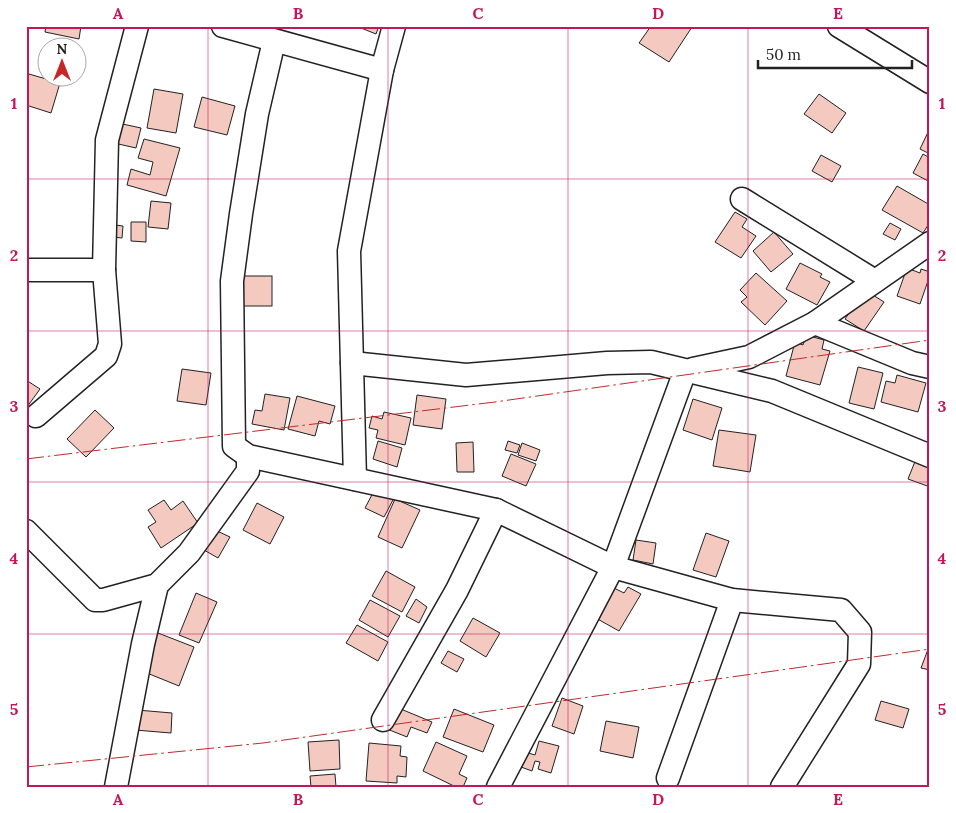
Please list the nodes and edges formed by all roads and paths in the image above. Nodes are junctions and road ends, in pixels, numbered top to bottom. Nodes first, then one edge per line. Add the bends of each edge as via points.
1 (137, 26) edge
2 (223, 26) edge
3 (394, 26) edge
4 (839, 26) edge
5 (274, 41) junction
6 (382, 70) junction
7 (930, 82) edge
8 (742, 199) dead end
9 (930, 243) edge
10 (26, 270) edge
11 (104, 270) junction
12 (875, 281) junction
13 (815, 324) junction
14 (352, 363) junction
15 (930, 367) edge
16 (684, 371) junction
17 (36, 416) dead end
18 (248, 456) junction
19 (930, 456) edge
20 (355, 479) junction
21 (496, 510) junction
22 (26, 531) edge
23 (613, 567) junction
24 (157, 585) junction
25 (732, 600) junction
26 (383, 720) dead end
27 (668, 778) dead end
28 (116, 787) edge
29 (498, 787) edge
30 (782, 787) edge

1 - 11 street via 107,140
2 - 5 street
3 - 6 street
4 - 7 street
5 - 6 street
5 - 18 street via 257,114 232,281 234,446
6 - 14 street via 349,251
8 - 12 street
9 - 12 street
10 - 11 street
11 - 17 street via 110,344 106,356
12 - 13 street
13 - 15 street via 912,363
13 - 16 street via 749,358
14 - 16 street via 466,375 651,362
14 - 20 street
16 - 19 street via 772,391
16 - 23 street
18 - 20 street
18 - 24 street via 248,471 190,553
20 - 21 street
21 - 23 street
21 - 26 street via 457,590
22 - 24 street via 96,600
23 - 25 street
23 - 29 street
24 - 28 street
25 - 27 street
25 - 30 street via 841,610 860,632 860,664

